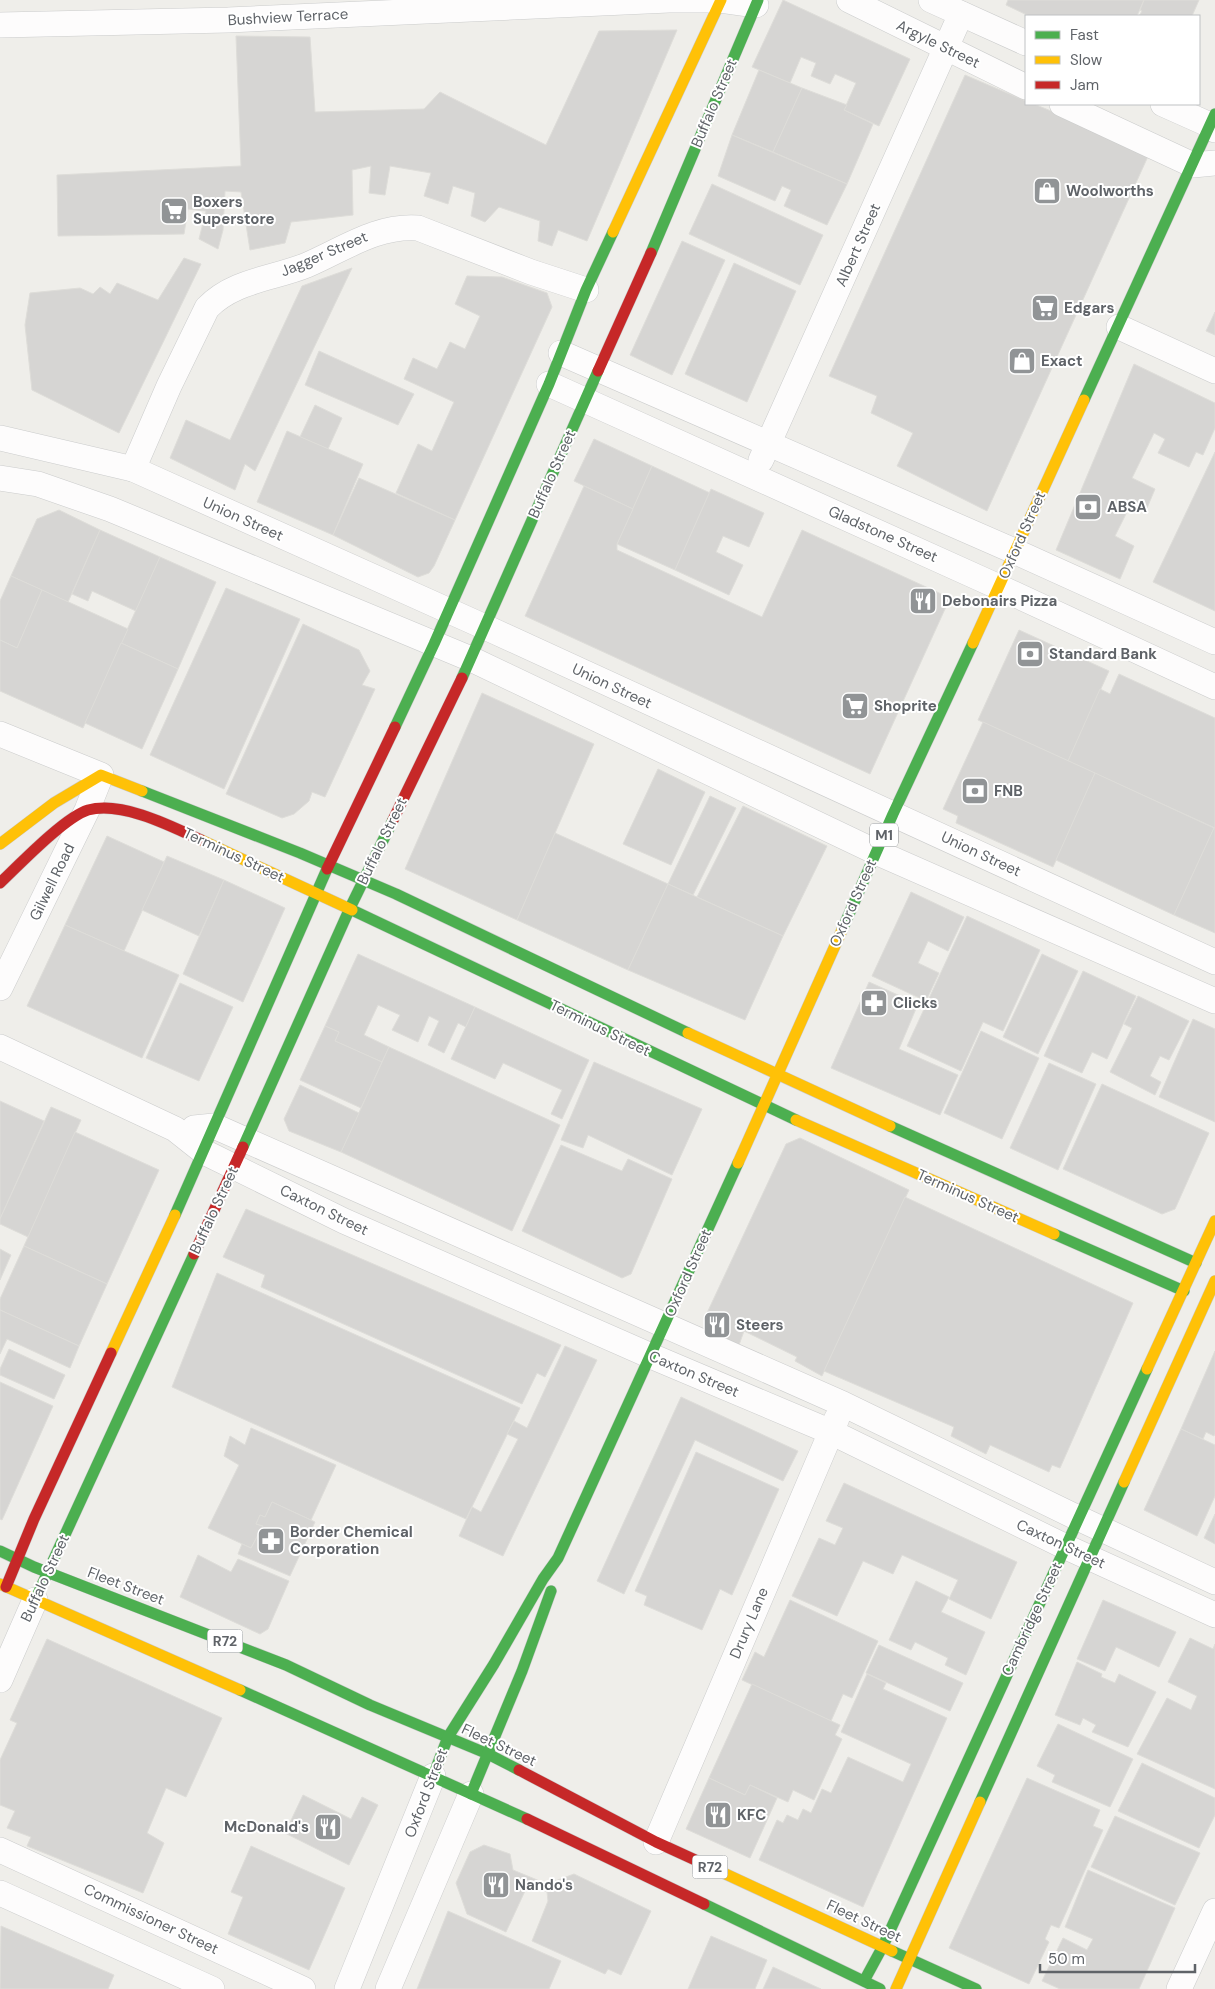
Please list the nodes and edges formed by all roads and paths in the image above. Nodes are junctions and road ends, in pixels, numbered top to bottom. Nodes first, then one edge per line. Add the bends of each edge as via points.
1 (720, 0) edge
2 (850, 0) edge
3 (931, 0) edge
4 (757, 3) edge
5 (418, 5) edge
6 (961, 14) junction
7 (0, 25) edge
8 (1025, 43) edge
9 (946, 49) junction
10 (1025, 87) edge
11 (1064, 105) edge
12 (1166, 105) edge
13 (1213, 123) edge
14 (1204, 164) edge
15 (586, 290) junction
16 (1119, 327) junction
17 (561, 353) junction
18 (600, 369) junction
19 (1215, 370) edge
20 (549, 384) junction
21 (585, 399) junction
22 (0, 438) edge
23 (768, 444) junction
24 (133, 469) junction
25 (754, 476) junction
26 (0, 478) edge
27 (1014, 551) junction
28 (999, 587) junction
29 (448, 611) junction
30 (485, 627) junction
31 (1215, 642) edge
32 (434, 644) junction
33 (471, 659) junction
34 (1215, 687) edge
35 (0, 734) edge
36 (101, 775) junction
37 (87, 810) junction
38 (893, 814) junction
39 (0, 844) edge
40 (876, 852) junction
41 (328, 866) junction
42 (363, 880) junction
43 (0, 883) edge
44 (316, 893) junction
45 (350, 908) junction
46 (1215, 962) edge
47 (1, 981) edge
48 (1215, 1001) edge
49 (0, 1047) edge
50 (778, 1076) junction
51 (764, 1106) junction
52 (214, 1126) junction
53 (176, 1129) junction
54 (245, 1140) junction
55 (204, 1152) junction
56 (234, 1166) junction
57 (1215, 1221) edge
58 (1206, 1267) edge
59 (1184, 1291) junction
60 (1212, 1296) edge
61 (665, 1325) junction
62 (651, 1356) junction
63 (843, 1404) junction
64 (831, 1432) junction
65 (1078, 1518) junction
66 (1103, 1530) junction
67 (1066, 1547) junction
68 (0, 1551) edge
69 (558, 1558) junction
70 (1090, 1558) junction
71 (18, 1559) junction
72 (48, 1571) junction
73 (1215, 1582) edge
74 (2, 1591) edge
75 (35, 1600) junction
76 (1215, 1615) edge
77 (0, 1680) edge
78 (448, 1738) junction
79 (488, 1754) junction
80 (433, 1776) junction
81 (471, 1794) junction
82 (656, 1842) junction
83 (0, 1850) edge
84 (0, 1893) edge
85 (1215, 1910) edge
86 (883, 1946) junction
87 (910, 1959) junction
88 (869, 1986) edge
89 (212, 1989) edge
90 (303, 1989) edge
91 (347, 1989) edge
92 (388, 1989) edge
93 (896, 1989) edge
94 (976, 1989) edge
95 (1179, 1989) edge

1 - 4 street, Bushview Terrace
1 - 5 street, Bushview Terrace
1 - 15 main road
2 - 9 street, Argyle Street
3 - 6 street
4 - 18 main road, Buffalo Street
5 - 7 street, Bushview Terrace via 228,20
6 - 8 street
6 - 9 street, Albert Street
9 - 10 street, Argyle Street
9 - 23 street, Albert Street
11 - 14 street
12 - 13 street
13 - 14 main road, Oxford Street / M1
14 - 16 main road, Oxford Street / M1
15 - 17 main road
15 - 24 street, Jagger Street via 418,228 404,227 372,234 307,265 240,285 216,298 207,308 168,386
16 - 19 street
16 - 27 main road, Oxford Street / M1
17 - 18 street
17 - 20 main road
18 - 21 main road, Buffalo Street
18 - 23 street
20 - 21 street, Gladstone Street
20 - 29 main road
21 - 25 street, Gladstone Street
21 - 30 main road, Buffalo Street
22 - 24 street, Union Street
23 - 25 street, Albert Street
23 - 27 street
24 - 29 street, Union Street
25 - 28 street, Gladstone Street
26 - 32 street via 38,484 110,509
27 - 28 main road, Oxford Street / M1
27 - 31 street
28 - 34 street, Gladstone Street
28 - 38 main road, Oxford Street / M1
29 - 30 street, Union Street
29 - 32 main road
30 - 33 main road, Buffalo Street
30 - 38 street, Union Street
32 - 33 street
32 - 41 main road
33 - 40 street
33 - 42 main road, Buffalo Street
35 - 36 street, Terminus Street
36 - 37 street, Gilwell Road
36 - 39 main road via 54,804
36 - 41 main road, Terminus Street
37 - 43 main road via 57,831
37 - 44 main road, Terminus Street via 144,816
37 - 47 street, Gilwell Road
38 - 40 main road, Oxford Street / M1
38 - 46 street, Union Street
40 - 48 street
40 - 50 main road, Oxford Street / M1
41 - 42 main road, Terminus Street
41 - 44 main road
42 - 45 main road, Buffalo Street
42 - 50 main road, Terminus Street
44 - 45 main road, Terminus Street
44 - 52 main road
45 - 51 main road, Terminus Street
45 - 54 main road, Buffalo Street
49 - 53 street, Caxton Street
50 - 51 main road, Oxford Street / M1
50 - 58 main road, Terminus Street
51 - 59 main road, Terminus Street
51 - 61 main road, Oxford Street / M1
52 - 53 street, Caxton Street
52 - 54 street, Caxton Street
52 - 55 main road
53 - 55 street, Caxton Street
54 - 56 main road, Buffalo Street
54 - 61 street, Caxton Street
55 - 56 street, Caxton Street
55 - 71 main road
56 - 62 street, Caxton Street via 344,1221
56 - 72 main road, Buffalo Street
57 - 58 main road, Cambridge Street
58 - 59 main road, Cambridge Street
59 - 60 street, Terminus Street
59 - 65 main road, Cambridge Street
60 - 66 main road, Cambridge Street
61 - 62 main road, Oxford Street / M1
61 - 63 street, Caxton Street
62 - 64 street, Caxton Street
62 - 69 main road, Oxford Street / M1
63 - 64 street, Drury Lane
63 - 65 street, Caxton Street
64 - 67 street, Caxton Street
64 - 82 street, Drury Lane
65 - 66 street, Caxton Street
65 - 67 main road, Cambridge Street
66 - 70 main road, Cambridge Street
66 - 73 street, Caxton Street
67 - 70 street, Caxton Street
67 - 86 main road, Cambridge Street
68 - 71 main road, Fleet Street / R72
69 - 78 main road, Oxford Street
69 - 79 main road, Oxford Street via 554,1584
70 - 76 street, Caxton Street
70 - 87 main road, Cambridge Street
71 - 72 main road, Fleet Street / R72
71 - 74 main road
72 - 75 main road, Buffalo Street
72 - 78 main road, Fleet Street / R72 via 286,1665
74 - 75 main road, R72
75 - 77 street, Buffalo Street
75 - 80 main road, R72
78 - 79 main road, Fleet Street / R72
78 - 80 main road, Oxford Street
79 - 81 main road, Oxford Street
79 - 82 main road, Fleet Street / R72
80 - 81 main road, R72
80 - 91 street, Oxford Street
81 - 88 main road, R72 via 615,1860
81 - 92 street, Oxford Street
82 - 86 main road, Fleet Street / R72
83 - 90 street, Commissioner Street
84 - 89 street
85 - 95 street
86 - 87 main road, Fleet Street / R72
86 - 88 main road, Cambridge Street
87 - 93 main road, Cambridge Street
87 - 94 main road, Fleet Street / R72

